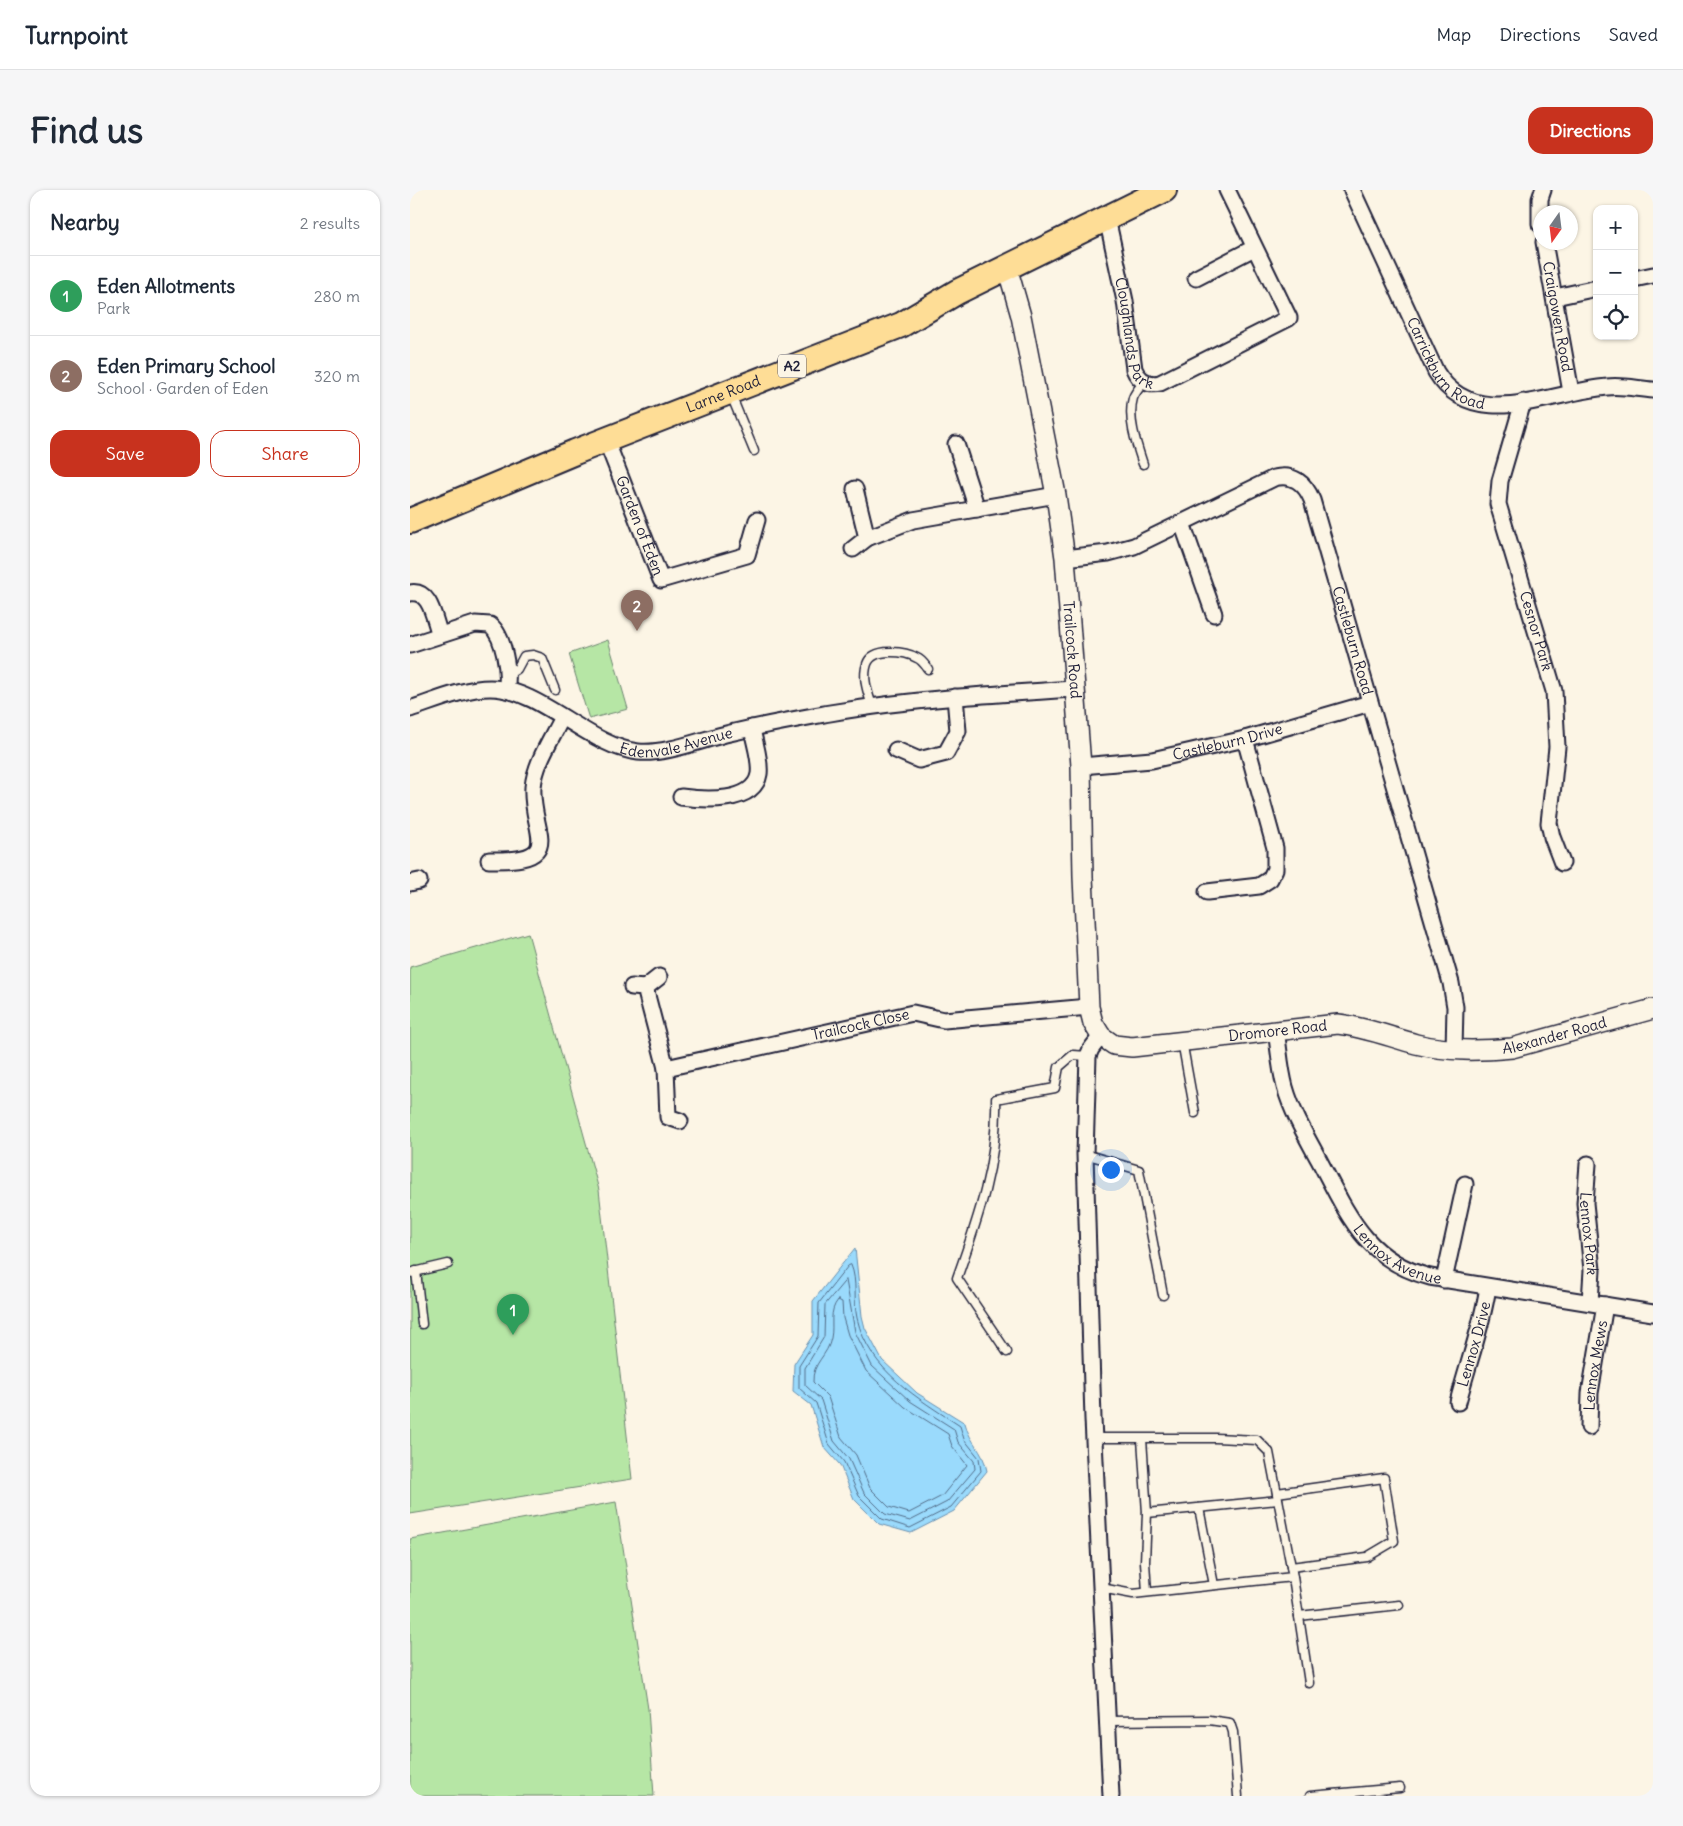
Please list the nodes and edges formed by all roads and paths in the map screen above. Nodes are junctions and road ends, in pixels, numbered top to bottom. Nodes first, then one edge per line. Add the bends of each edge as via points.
1 (1164, 190) edge
2 (1227, 190) edge
3 (1352, 190) edge
4 (1543, 190) edge
5 (1540, 205) edge
6 (1106, 218) junction
7 (1254, 248) junction
8 (1546, 250) edge
9 (1007, 267) junction
10 (1653, 275) edge
11 (1196, 278) dead end
12 (1638, 278) edge
13 (1593, 289) edge
14 (1555, 297) junction
15 (1144, 382) junction
16 (1653, 390) edge
17 (729, 391) junction
18 (1571, 392) junction
19 (1523, 402) junction
20 (606, 440) junction
21 (956, 444) dead end
22 (754, 451) dead end
23 (1143, 464) dead end
24 (855, 489) dead end
25 (1056, 495) junction
26 (977, 509) junction
27 (757, 520) dead end
28 (410, 521) edge
29 (1182, 523) junction
30 (866, 538) junction
31 (852, 549) dead end
32 (1065, 558) junction
33 (410, 593) edge
34 (1214, 614) dead end
35 (440, 635) junction
36 (410, 644) edge
37 (928, 669) dead end
38 (509, 674) junction
39 (1075, 689) junction
40 (506, 690) junction
41 (555, 690) dead end
42 (955, 697) junction
43 (1370, 703) junction
44 (872, 706) junction
45 (410, 708) edge
46 (562, 717) junction
47 (752, 728) junction
48 (1245, 739) junction
49 (896, 750) dead end
50 (1081, 766) junction
51 (681, 797) dead end
52 (488, 860) dead end
53 (1562, 864) dead end
54 (1207, 892) dead end
55 (659, 977) dead end
56 (1089, 1007) junction
57 (1653, 1009) edge
58 (1276, 1030) junction
59 (1101, 1036) junction
60 (1182, 1041) junction
61 (1454, 1050) junction
62 (1088, 1056) junction
63 (666, 1068) junction
64 (1195, 1113) dead end
65 (668, 1119) dead end
66 (1085, 1154) junction
67 (1588, 1164) dead end
68 (1465, 1184) dead end
69 (448, 1264) dead end
70 (413, 1272) edge
71 (1444, 1280) junction
72 (1488, 1287) junction
73 (1163, 1295) dead end
74 (1598, 1304) junction
75 (1653, 1313) edge
76 (422, 1324) dead end
77 (1007, 1352) dead end
78 (1458, 1402) dead end
79 (1589, 1426) dead end
80 (1094, 1438) junction
81 (1142, 1439) junction
82 (1277, 1496) junction
83 (1199, 1508) junction
84 (1147, 1513) junction
85 (1291, 1567) junction
86 (1293, 1578) junction
87 (1214, 1585) junction
88 (1101, 1588) junction
89 (1147, 1592) junction
90 (1399, 1605) dead end
91 (1299, 1616) junction
92 (1309, 1683) dead end
93 (1107, 1721) junction
94 (1400, 1788) dead end
95 (1111, 1796) edge
96 (1238, 1796) edge
97 (1310, 1796) edge

1 - 6 main road, Larne Road / A2
2 - 7 street
3 - 19 street, Carrickburn Road via 1440,378 1454,394 1474,404 1495,406
4 - 5 street
6 - 9 main road, Larne Road / A2
6 - 15 street, Cloughlands Park via 1126,301 1134,369
7 - 11 street
7 - 15 street, Cloughlands Park via 1289,318 1160,384
8 - 14 street, Craigowen Road
9 - 17 main road, Larne Road / A2 via 901,325
9 - 25 street, Trailcock Road via 1021,316
10 - 12 street
13 - 14 street
14 - 18 street, Craigowen Road
15 - 23 lane via 1133,399 1132,417
16 - 18 street, Carrickburn Road via 1609,386
17 - 20 main road, Larne Road / A2
17 - 22 lane
18 - 19 street, Carrickburn Road
19 - 53 street, Cesnor Park via 1500,482 1498,504 1554,691 1557,747 1549,823
20 - 27 street, Garden of Eden via 661,580 747,555
20 - 28 main road, Larne Road / A2
21 - 26 street
24 - 30 street
25 - 26 street
25 - 32 street, Trailcock Road
26 - 30 street via 913,520
29 - 32 street, Castleburn Road via 1126,548
29 - 34 street
29 - 43 street, Castleburn Road via 1274,478 1287,476 1302,483 1312,500
30 - 31 street
32 - 39 street, Trailcock Road
33 - 35 street via 421,593 426,598
35 - 36 street
35 - 38 street via 475,624 490,625 497,634
37 - 44 lane via 919,658 906,653 876,655 868,662 865,675
38 - 40 street
38 - 41 lane via 517,669 524,656 542,658
39 - 42 street, Edenvale Avenue
39 - 50 street, Trailcock Road
40 - 45 street, Edenvale Avenue via 473,690
40 - 46 street, Edenvale Avenue
42 - 44 street, Edenvale Avenue
42 - 49 street via 958,731 946,753 919,760
43 - 48 street, Castleburn Drive
43 - 61 street, Castleburn Road via 1451,982 1455,1007
44 - 47 street, Edenvale Avenue
46 - 47 street, Edenvale Avenue via 616,746 640,752
46 - 52 street via 542,758 533,786 541,834 538,847 521,859
47 - 51 street via 759,771 755,784 749,790 708,799
48 - 50 street, Castleburn Drive via 1152,760
48 - 54 street via 1275,848 1275,869 1267,882 1255,888
50 - 56 street, Trailcock Road via 1082,877
55 - 63 street via 639,988
56 - 59 street, Trailcock Road via 1093,1024
56 - 63 street, Trailcock Close via 944,1020 913,1013
57 - 61 street, Alexander Road via 1512,1048
58 - 60 street, Dromore Road
58 - 61 street, Dromore Road via 1338,1024
58 - 71 street, Lennox Avenue via 1287,1093 1353,1222 1369,1243 1389,1260 1411,1272
59 - 60 street, Dromore Road via 1124,1047
59 - 62 street
60 - 64 lane
62 - 66 street
62 - 77 lane via 1073,1055 1059,1066 1055,1088 996,1099 983,1206 957,1278
63 - 65 street
66 - 73 lane via 1138,1170
66 - 80 street
67 - 74 street, Lennox Park via 1585,1203
68 - 71 street
69 - 70 lane
70 - 76 lane
71 - 72 street, Lennox Avenue
72 - 74 street, Lennox Avenue
72 - 78 street, Lennox Drive via 1481,1326
74 - 75 street, Lennox Avenue
74 - 79 street, Lennox Mews
80 - 81 lane via 1123,1436
80 - 88 street
81 - 82 lane via 1257,1440 1269,1452
81 - 84 lane
82 - 83 lane
82 - 85 lane
82 - 85 lane via 1384,1478 1394,1541 1367,1557
83 - 84 lane
83 - 87 lane
84 - 89 lane
85 - 86 lane
86 - 87 lane
86 - 91 lane
87 - 89 lane
88 - 89 lane via 1133,1594
88 - 93 street
90 - 91 lane
91 - 92 lane
93 - 95 street
93 - 96 lane via 1209,1720 1230,1723
94 - 97 lane

